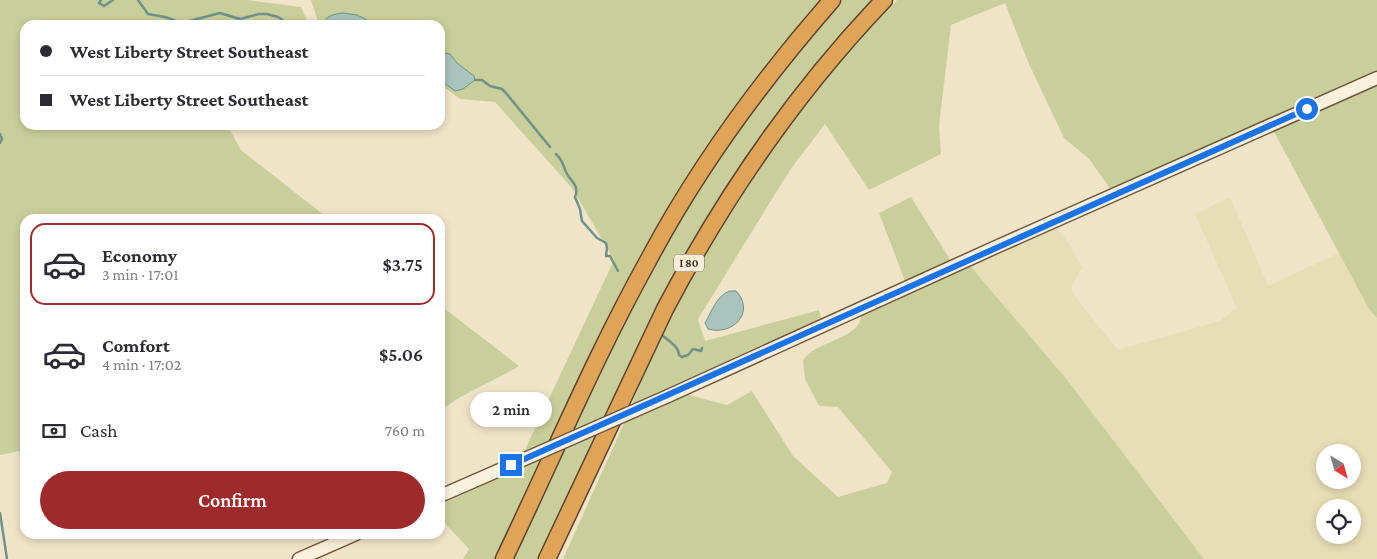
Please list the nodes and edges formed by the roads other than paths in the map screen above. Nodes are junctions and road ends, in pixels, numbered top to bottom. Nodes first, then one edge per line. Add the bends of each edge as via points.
1 (832, 0) edge
2 (884, 0) edge
3 (1377, 78) edge
4 (445, 494) edge
5 (345, 539) edge
6 (299, 559) edge
7 (504, 559) edge
8 (547, 559) edge

1 - 7 highway via 754,95 704,167 648,259
2 - 8 highway, I 80 via 799,99 717,216 665,309
3 - 4 main road, bridge
5 - 6 main road

